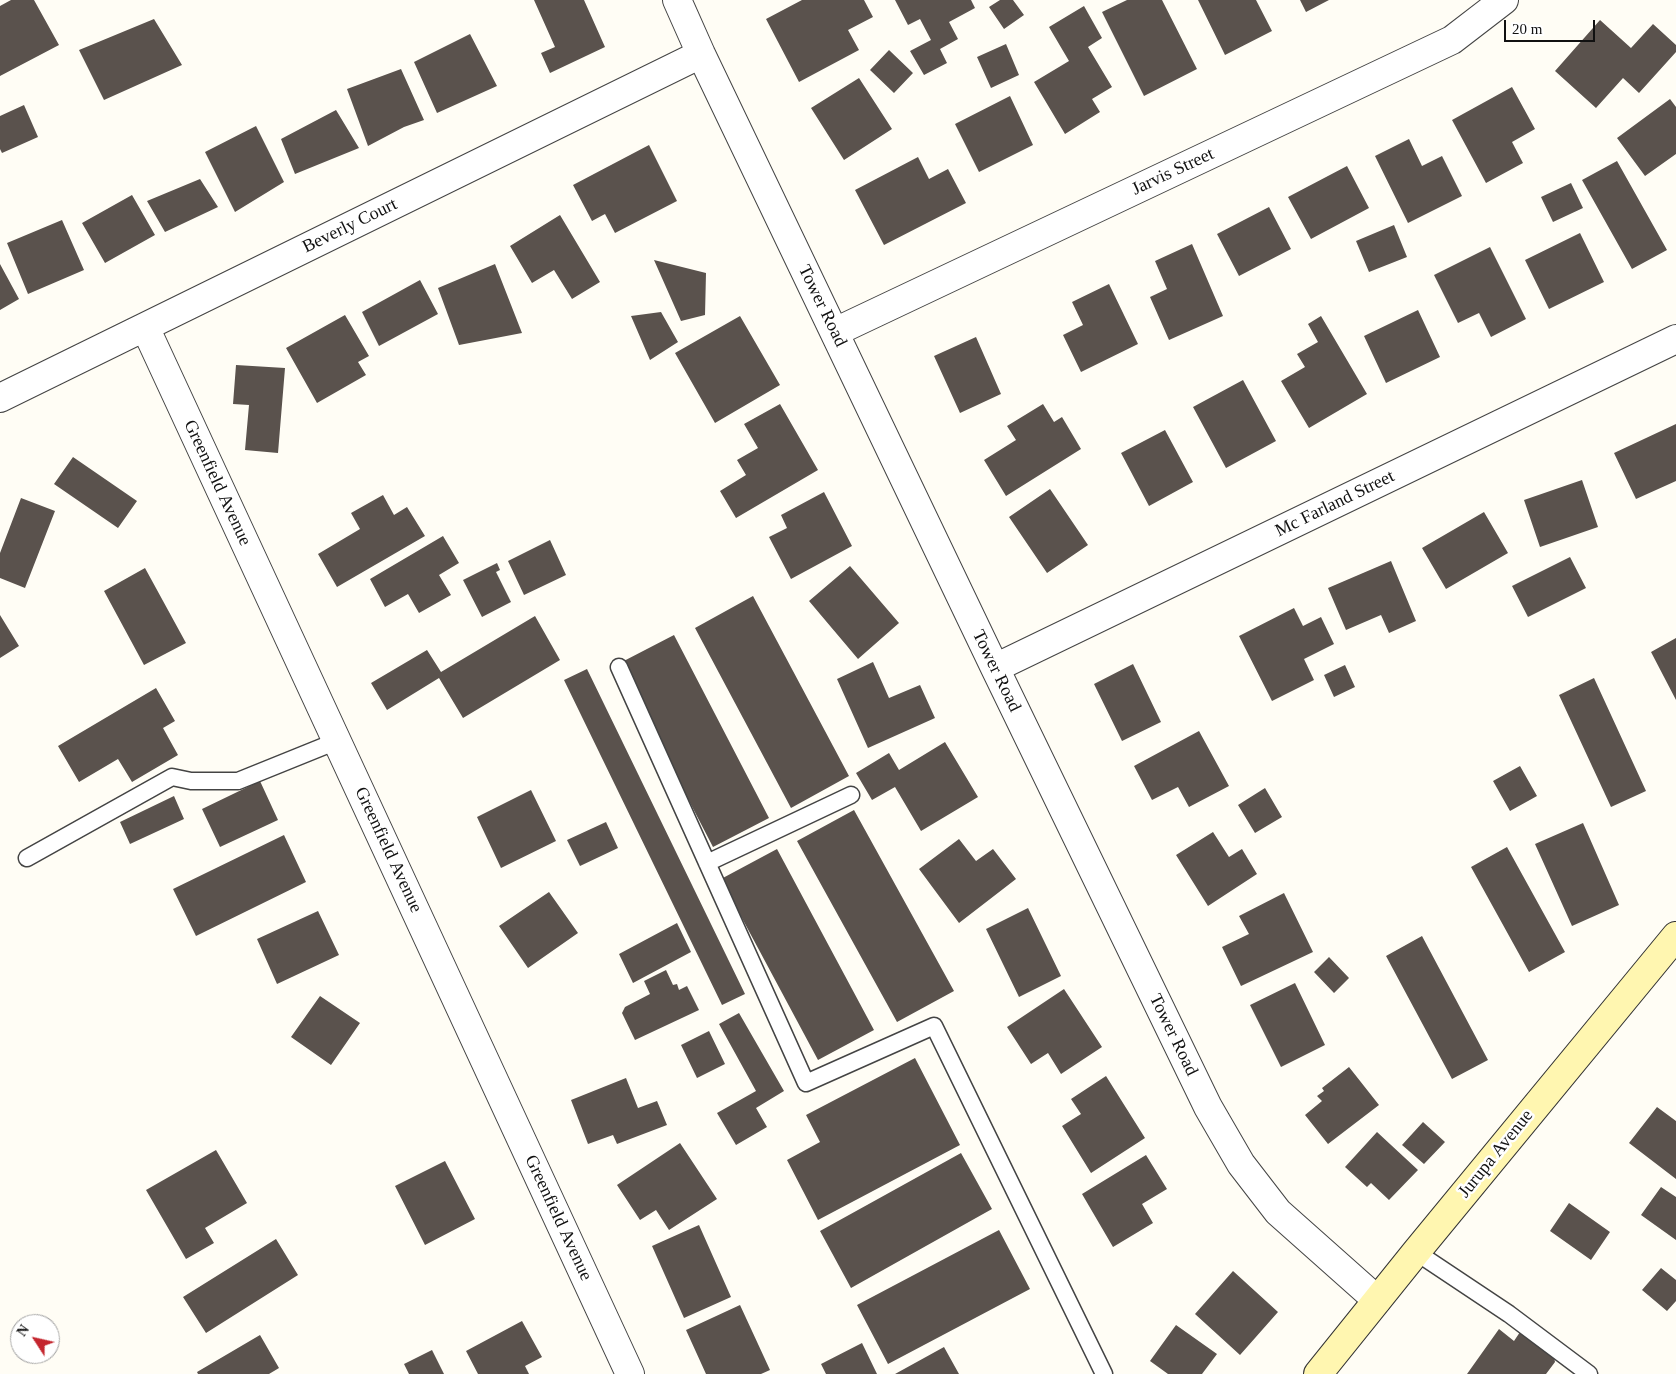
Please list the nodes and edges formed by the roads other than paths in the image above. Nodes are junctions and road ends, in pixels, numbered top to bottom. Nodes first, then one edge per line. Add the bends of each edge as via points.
1 (677, 0) edge
2 (1504, 0) edge
3 (701, 54) junction
4 (145, 327) junction
5 (834, 332) junction
6 (1676, 339) edge
7 (0, 398) edge
8 (619, 667) dead end
9 (995, 668) junction
10 (337, 741) junction
11 (851, 795) dead end
12 (27, 858) dead end
13 (707, 863) junction
14 (1676, 936) edge
15 (1416, 1252) junction
16 (1377, 1300) junction
17 (630, 1374) edge
18 (1104, 1374) edge
19 (1318, 1374) edge
20 (1589, 1374) edge

1 - 3 street, Tower Road
2 - 5 street, Jarvis Street via 1452,40
3 - 4 street, Beverly Court
3 - 5 street, Tower Road
4 - 7 street, Beverly Court
4 - 10 street, Greenfield Avenue
5 - 9 street, Tower Road
6 - 9 street, Mc Farland Street
8 - 13 lane
9 - 16 street, Tower Road via 1208,1107 1240,1164 1278,1212
10 - 12 lane via 238,781 191,781 172,777
10 - 17 street, Greenfield Avenue
11 - 13 lane
13 - 18 lane via 806,1083 934,1026
14 - 15 main road, Jurupa Avenue
15 - 16 main road, Jurupa Avenue
15 - 20 lane
16 - 19 main road, Jurupa Avenue

